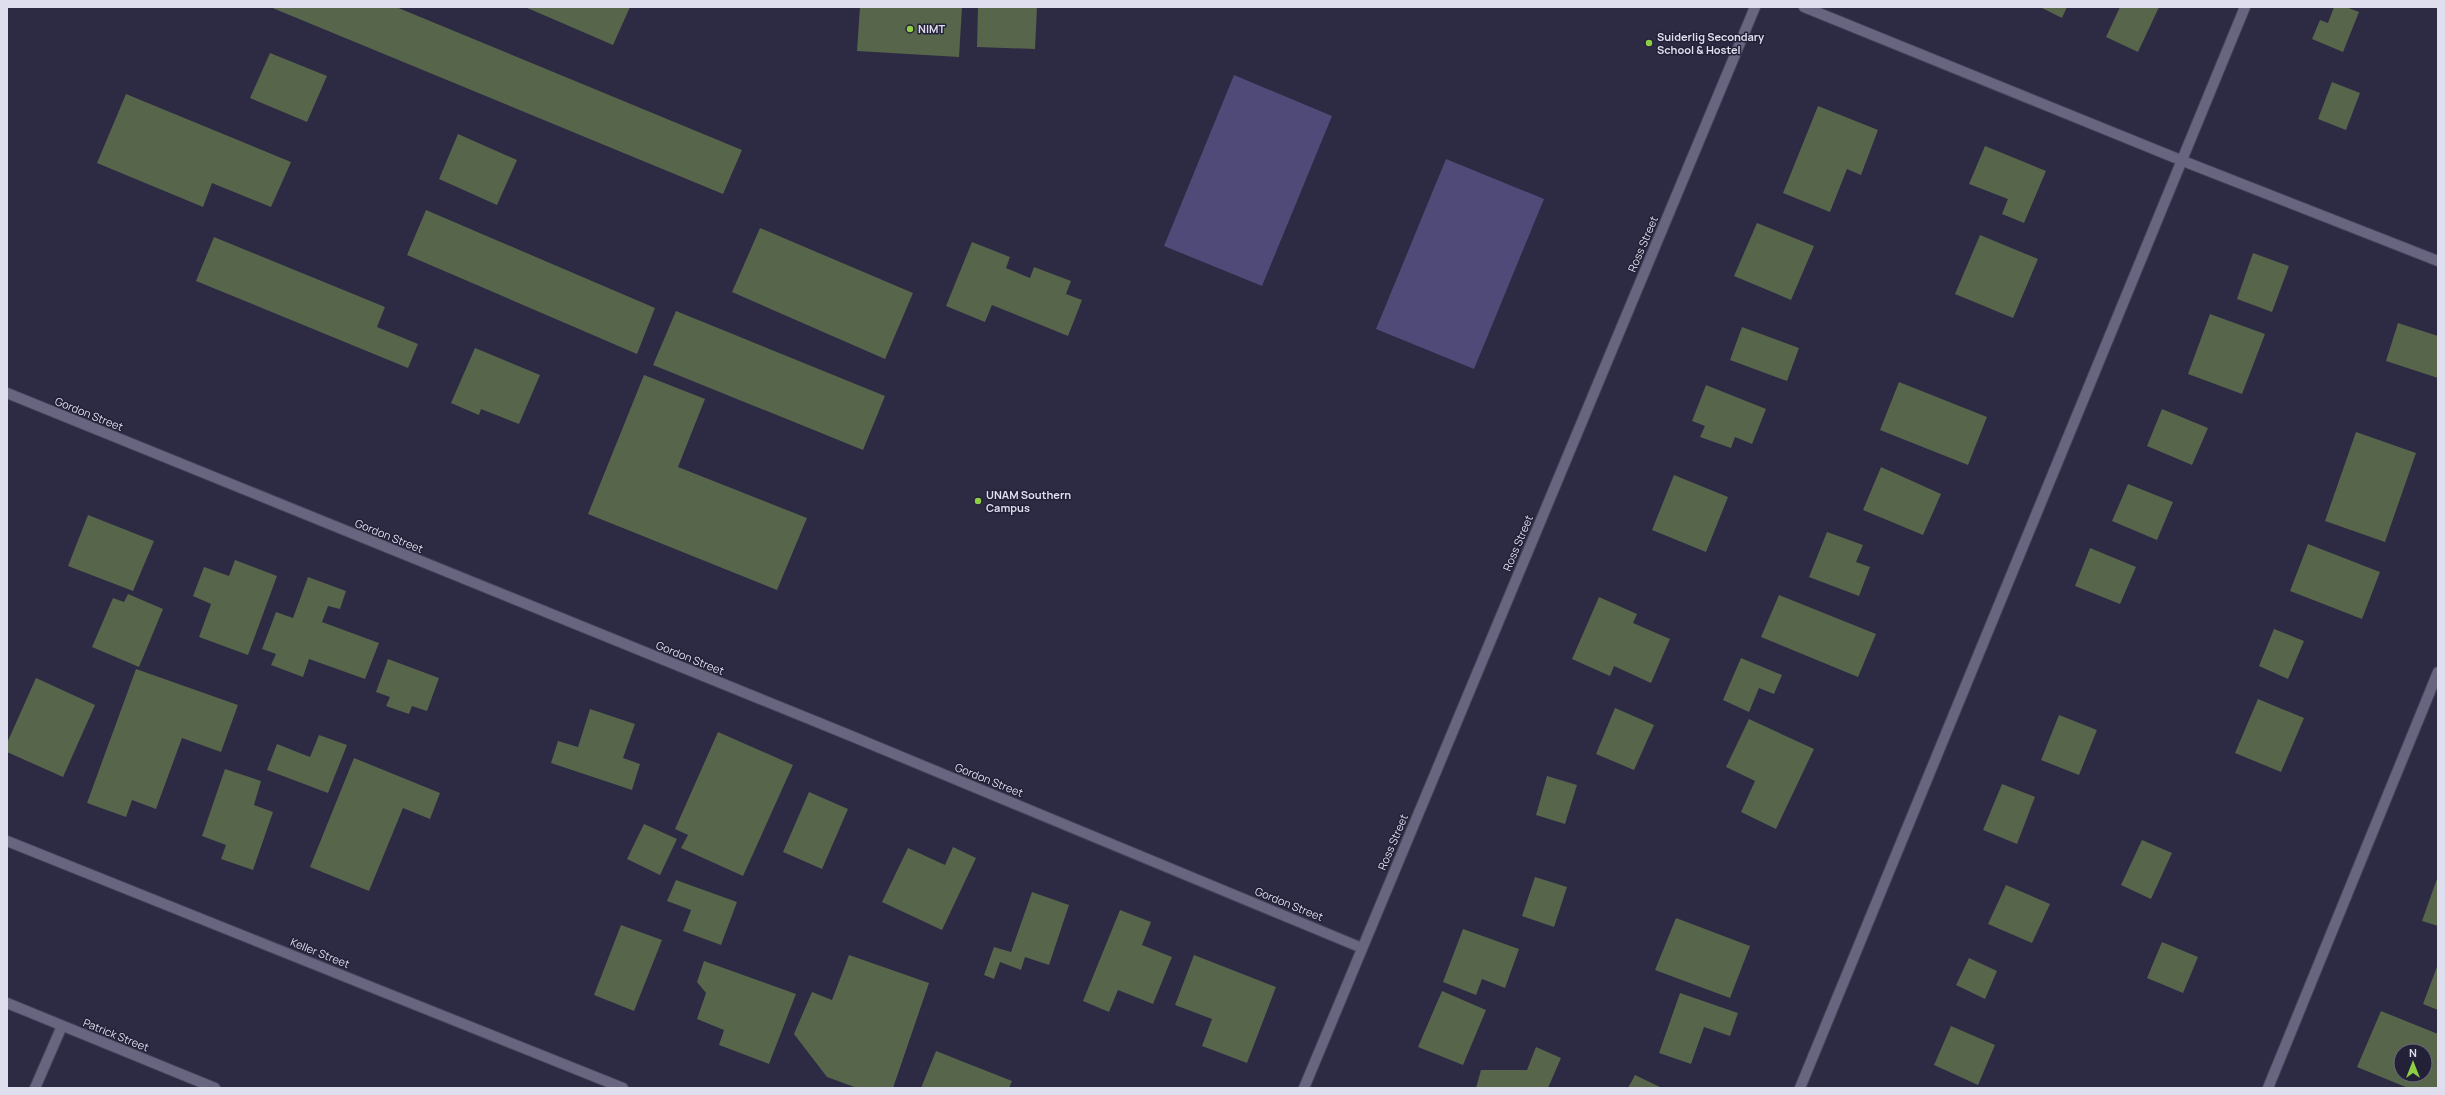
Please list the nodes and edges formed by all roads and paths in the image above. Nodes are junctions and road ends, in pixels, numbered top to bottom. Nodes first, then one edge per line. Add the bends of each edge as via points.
1 (1755, 7) edge
2 (1804, 7) edge
3 (2245, 7) edge
4 (2183, 161) junction
5 (2438, 261) edge
6 (7, 393) edge
7 (2438, 672) edge
8 (7, 841) edge
9 (1362, 948) junction
10 (7, 1003) edge
11 (62, 1026) junction
12 (35, 1088) edge
13 (215, 1088) edge
14 (623, 1088) edge
15 (1304, 1088) edge
16 (1800, 1088) edge
17 (2268, 1088) edge

1 - 9 street, Ross Street
2 - 4 street
3 - 4 street
4 - 5 street
4 - 16 street
6 - 9 street, Gordon Street via 844,733
7 - 17 street
8 - 14 street, Keller Street
9 - 15 street, Ross Street
10 - 11 street, Patrick Street
11 - 12 street
11 - 13 street, Patrick Street

